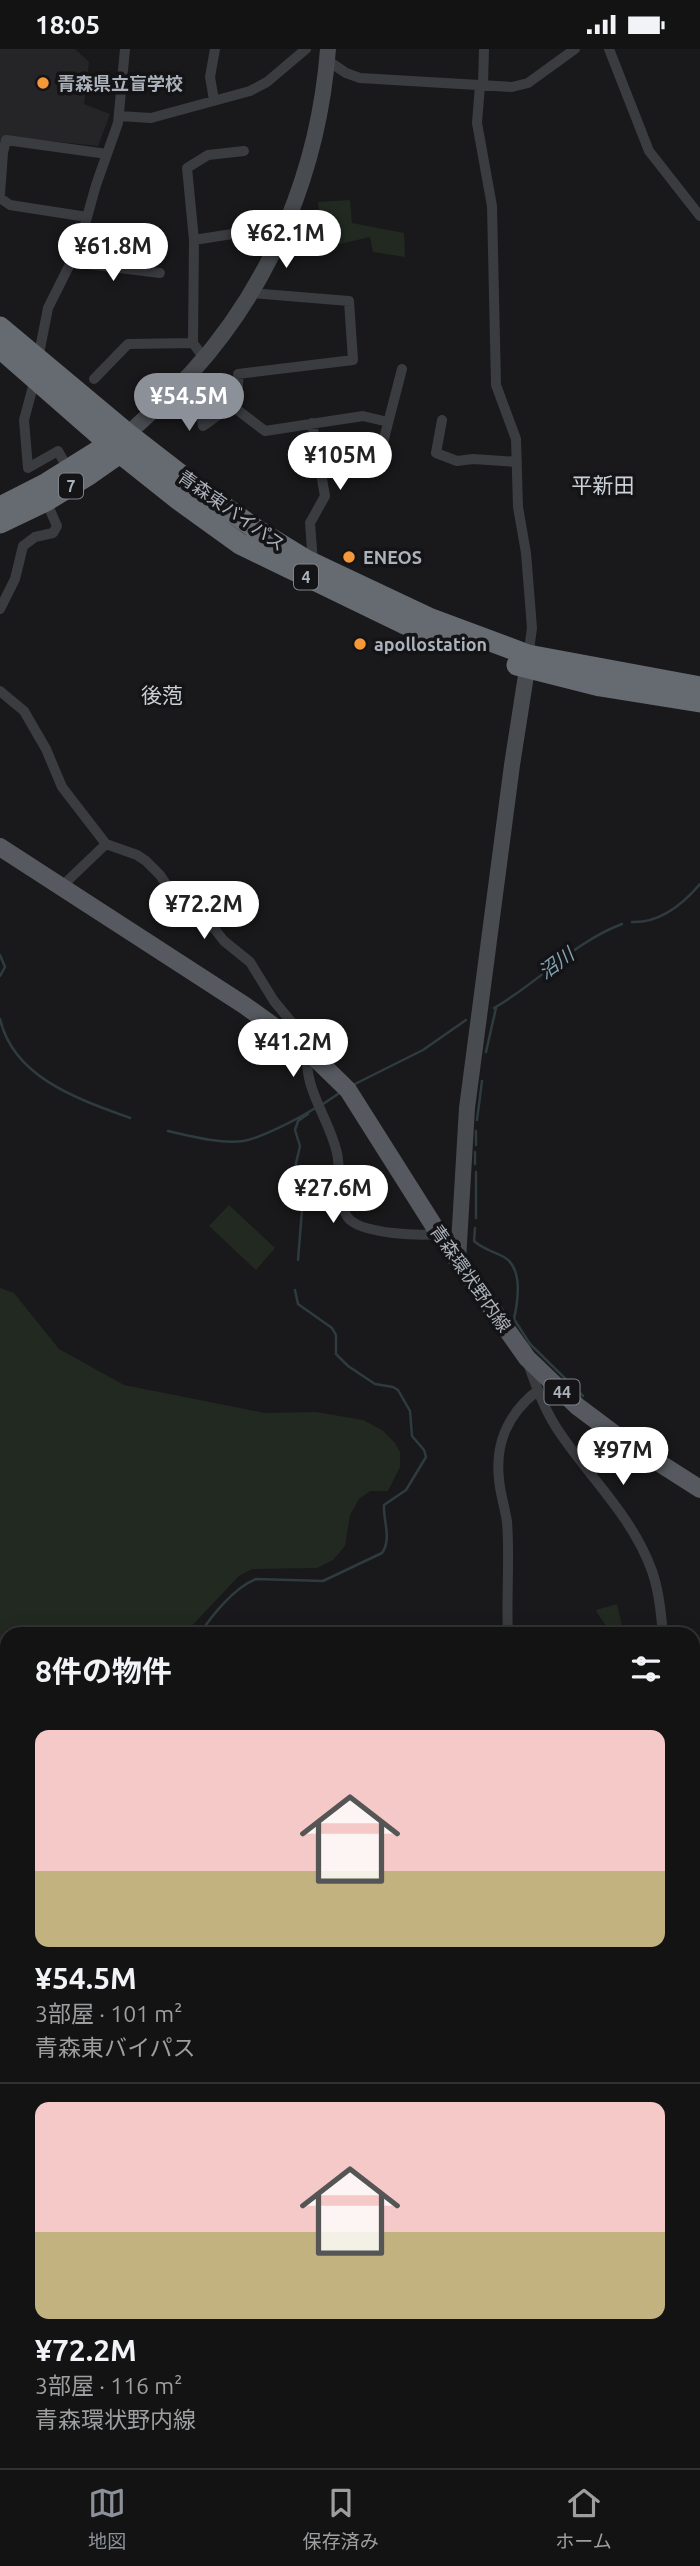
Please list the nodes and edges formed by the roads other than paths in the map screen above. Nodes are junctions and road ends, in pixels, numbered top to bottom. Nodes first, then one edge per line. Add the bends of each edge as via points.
1 (125, 49) edge
2 (215, 49) edge
3 (306, 49) edge
4 (484, 49) edge
5 (575, 49) edge
6 (609, 49) edge
7 (328, 55) edge
8 (482, 85) junction
9 (214, 100) junction
10 (119, 116) junction
11 (244, 151) dead end
12 (1, 152) edge
13 (107, 154) junction
14 (0, 196) edge
15 (700, 216) edge
16 (87, 217) junction
17 (281, 236) junction
18 (194, 240) junction
19 (71, 262) junction
20 (160, 273) dead end
21 (251, 293) junction
22 (0, 327) edge
23 (193, 344) junction
24 (0, 348) edge
25 (199, 363) junction
26 (37, 369) junction
27 (402, 369) dead end
28 (94, 379) dead end
29 (231, 405) junction
30 (442, 420) dead end
31 (387, 422) junction
32 (312, 423) junction
33 (119, 443) junction
34 (379, 458) dead end
35 (517, 462) junction
36 (68, 469) junction
37 (46, 501) junction
38 (0, 507) edge
39 (0, 523) edge
40 (313, 563) junction
41 (0, 609) edge
42 (527, 662) junction
43 (700, 687) edge
44 (0, 691) edge
45 (700, 702) edge
46 (106, 843) junction
47 (0, 847) edge
48 (61, 887) junction
49 (303, 1047) junction
50 (439, 1234) junction
51 (458, 1260) junction
52 (527, 1358) junction
53 (537, 1391) junction
54 (700, 1489) edge
55 (508, 1627) edge
56 (662, 1627) edge

1 - 10 street
2 - 9 street via 210,77
3 - 9 street via 267,82
4 - 8 street
5 - 8 street via 528,83
6 - 15 street via 649,151
7 - 8 street via 346,73 359,78
7 - 17 street via 312,150
8 - 35 street via 477,123 492,206 496,385 516,439
9 - 10 street via 151,118
10 - 13 street
11 - 18 street via 208,155 187,168
12 - 13 street via 6,140 15,140
12 - 14 street
13 - 16 street
14 - 16 street via 10,205
16 - 19 street
17 - 18 street via 232,234
17 - 21 street
18 - 23 street
19 - 20 street
19 - 26 street via 48,308
21 - 25 street
21 - 29 street via 349,301 354,359 238,373 239,390
22 - 26 highway, 青森東バイパス / 4
23 - 25 street
23 - 28 street via 128,344
24 - 26 highway, 青森東バイパス / 4
25 - 29 street via 203,426
25 - 33 street
26 - 33 highway, 青森東バイパス / 4
26 - 36 street via 24,420 28,467 58,451
27 - 31 street
29 - 32 street via 265,431
30 - 35 street via 436,453 457,461
31 - 32 street via 363,416
31 - 34 street
32 - 40 street via 325,496 310,523
33 - 36 highway, 7
33 - 37 highway, 7
33 - 40 highway, 青森東バイパス / 4
33 - 42 highway, 青森東バイパス / 4 via 179,501 240,544 405,624
35 - 42 street via 533,628
36 - 38 highway, 7
37 - 39 highway, 7
37 - 41 street via 57,526 53,533 23,545 15,579
40 - 42 highway, 青森東バイパス / 4
42 - 43 highway, 青森東バイパス / 4
42 - 45 highway, 青森東バイパス / 4 via 600,686
42 - 51 street via 467,1108
44 - 46 street via 24,711 62,787
46 - 48 street
46 - 49 street via 146,861 172,893 201,912 224,941 250,962 293,1024
47 - 48 main road, 青森環状野内線 / 44
48 - 49 main road, 青森環状野内線 / 44
49 - 50 main road, 青森環状野内線 / 44 via 348,1090
49 - 50 street via 318,1106 336,1149 346,1216 354,1223 391,1233
50 - 51 main road, 青森環状野内線 / 44
51 - 52 main road, 青森環状野内線 / 44
52 - 53 street
52 - 54 main road, 青森環状野内線 / 44 via 577,1406
53 - 55 street via 524,1401 498,1449 507,1522
53 - 56 street via 562,1437 620,1509 639,1544 652,1570

